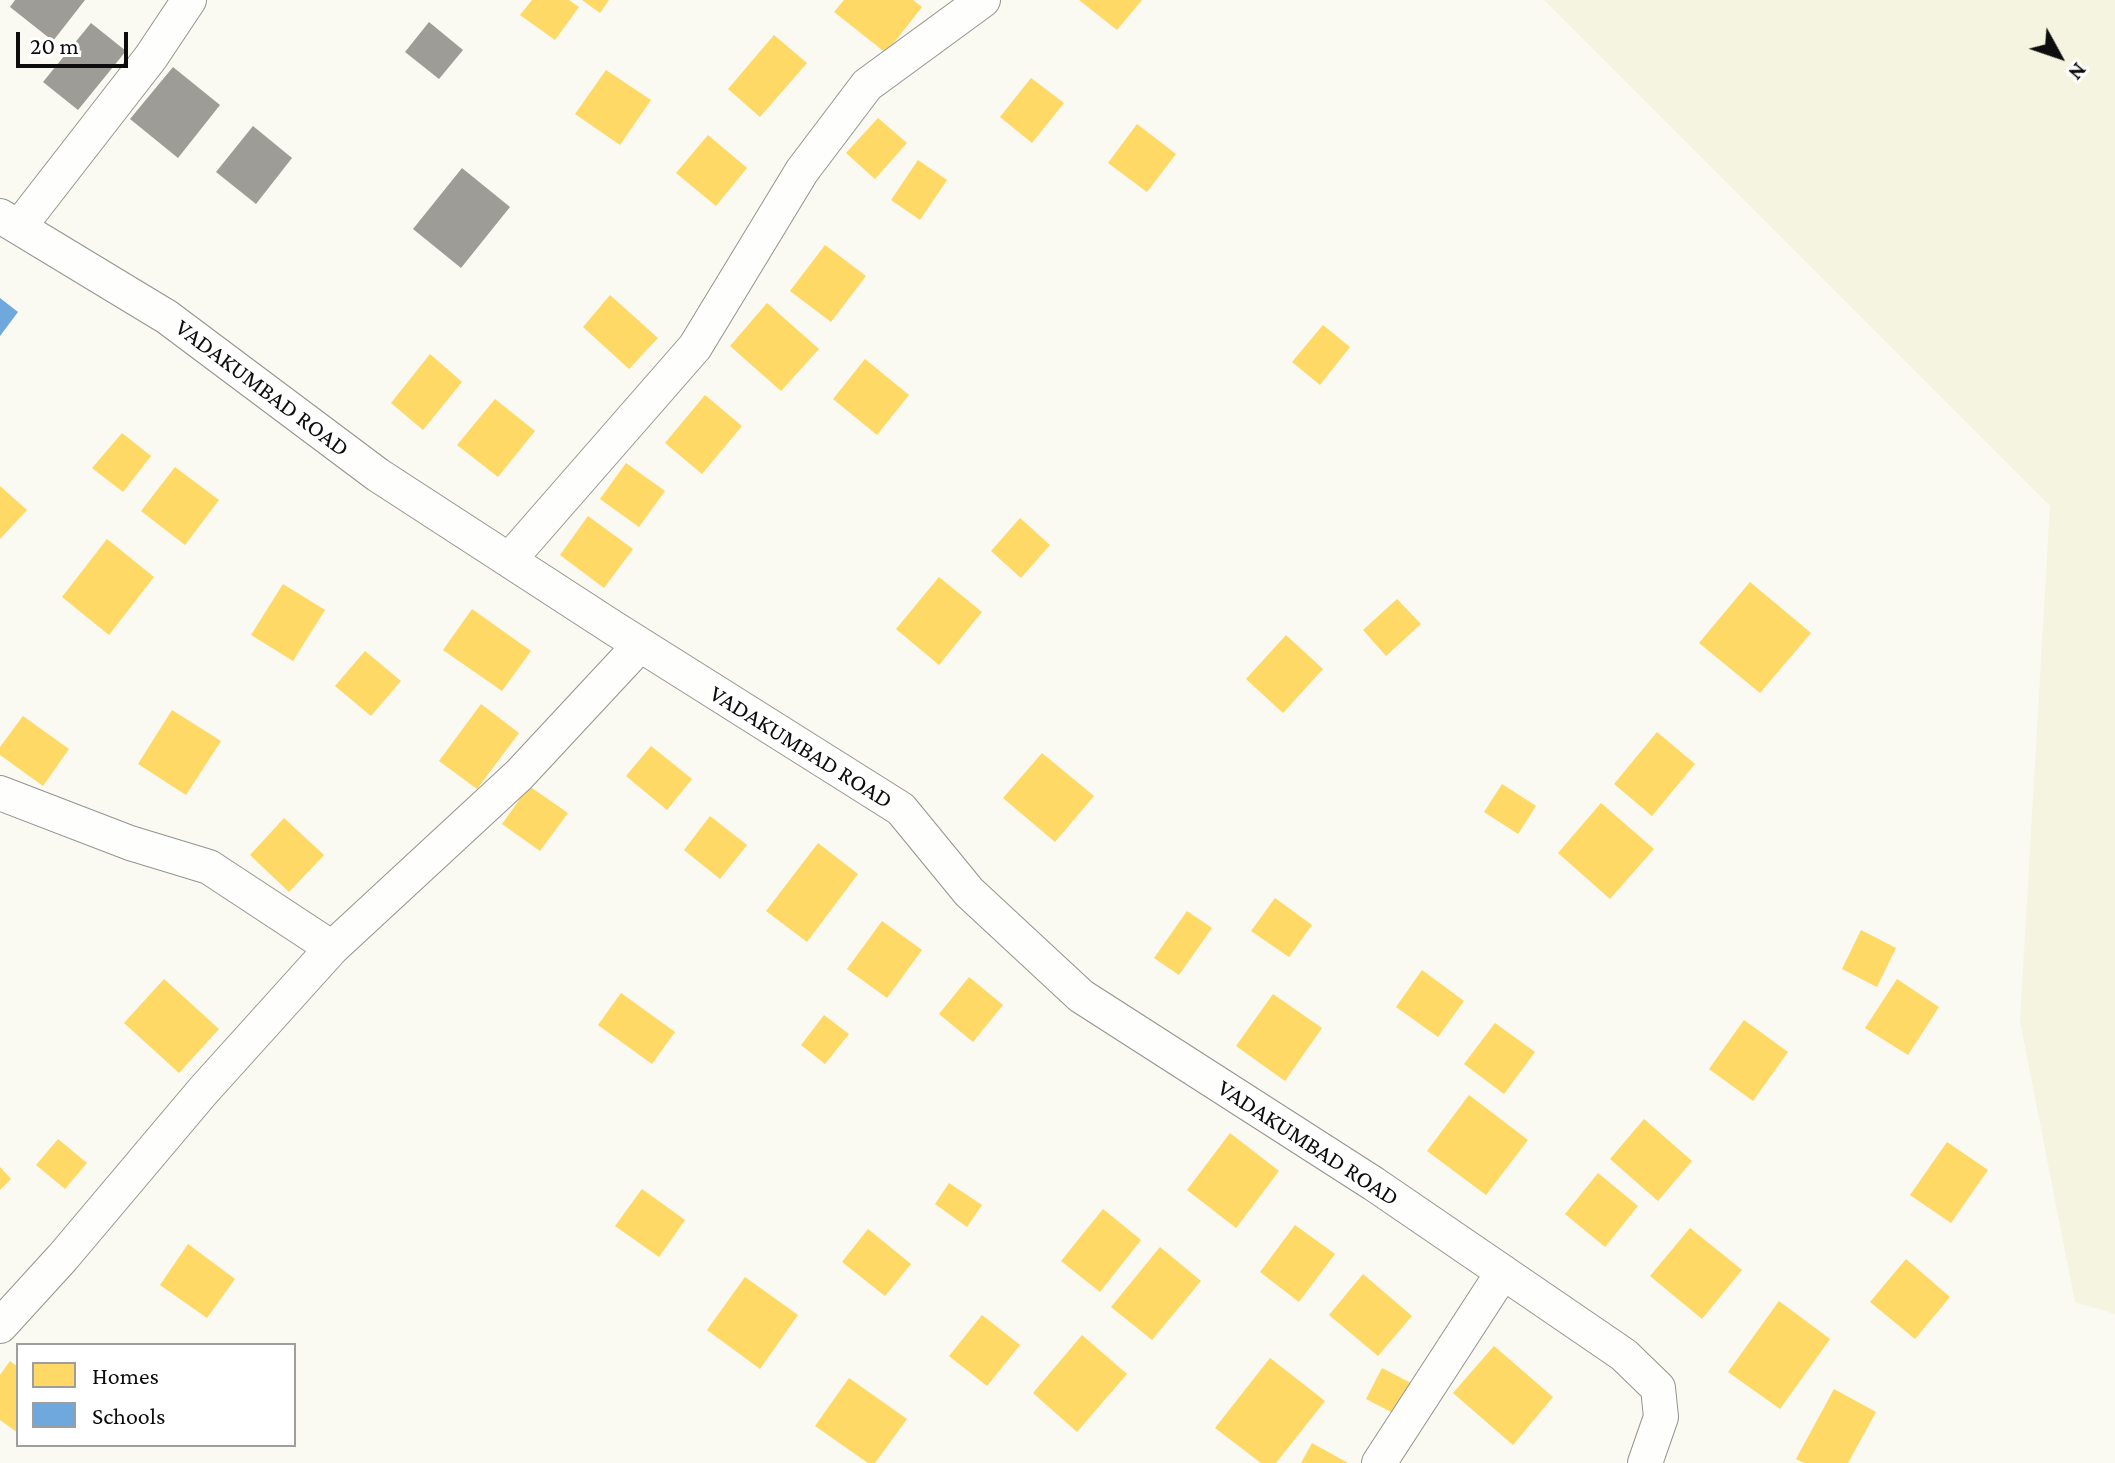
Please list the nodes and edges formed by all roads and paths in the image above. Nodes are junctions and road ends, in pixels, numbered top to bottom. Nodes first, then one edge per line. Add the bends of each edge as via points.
1 (189, 0) edge
2 (983, 0) edge
3 (9, 222) edge
4 (509, 560) junction
5 (640, 645) junction
6 (0, 793) edge
7 (332, 948) junction
8 (1503, 1272) junction
9 (0, 1326) edge
10 (1379, 1463) edge
11 (1645, 1463) edge

1 - 3 street via 151,57
2 - 4 street via 867,85 802,171 695,347
3 - 4 street, VADAKUMBAD ROAD via 167,317 378,475
4 - 5 street, VADAKUMBAD ROAD
5 - 7 street via 519,775
5 - 8 street, VADAKUMBAD ROAD via 901,809 969,892 1081,996
6 - 7 street via 209,867
7 - 9 street
8 - 10 street
8 - 11 street, VADAKUMBAD ROAD via 1624,1355 1658,1388 1661,1417

